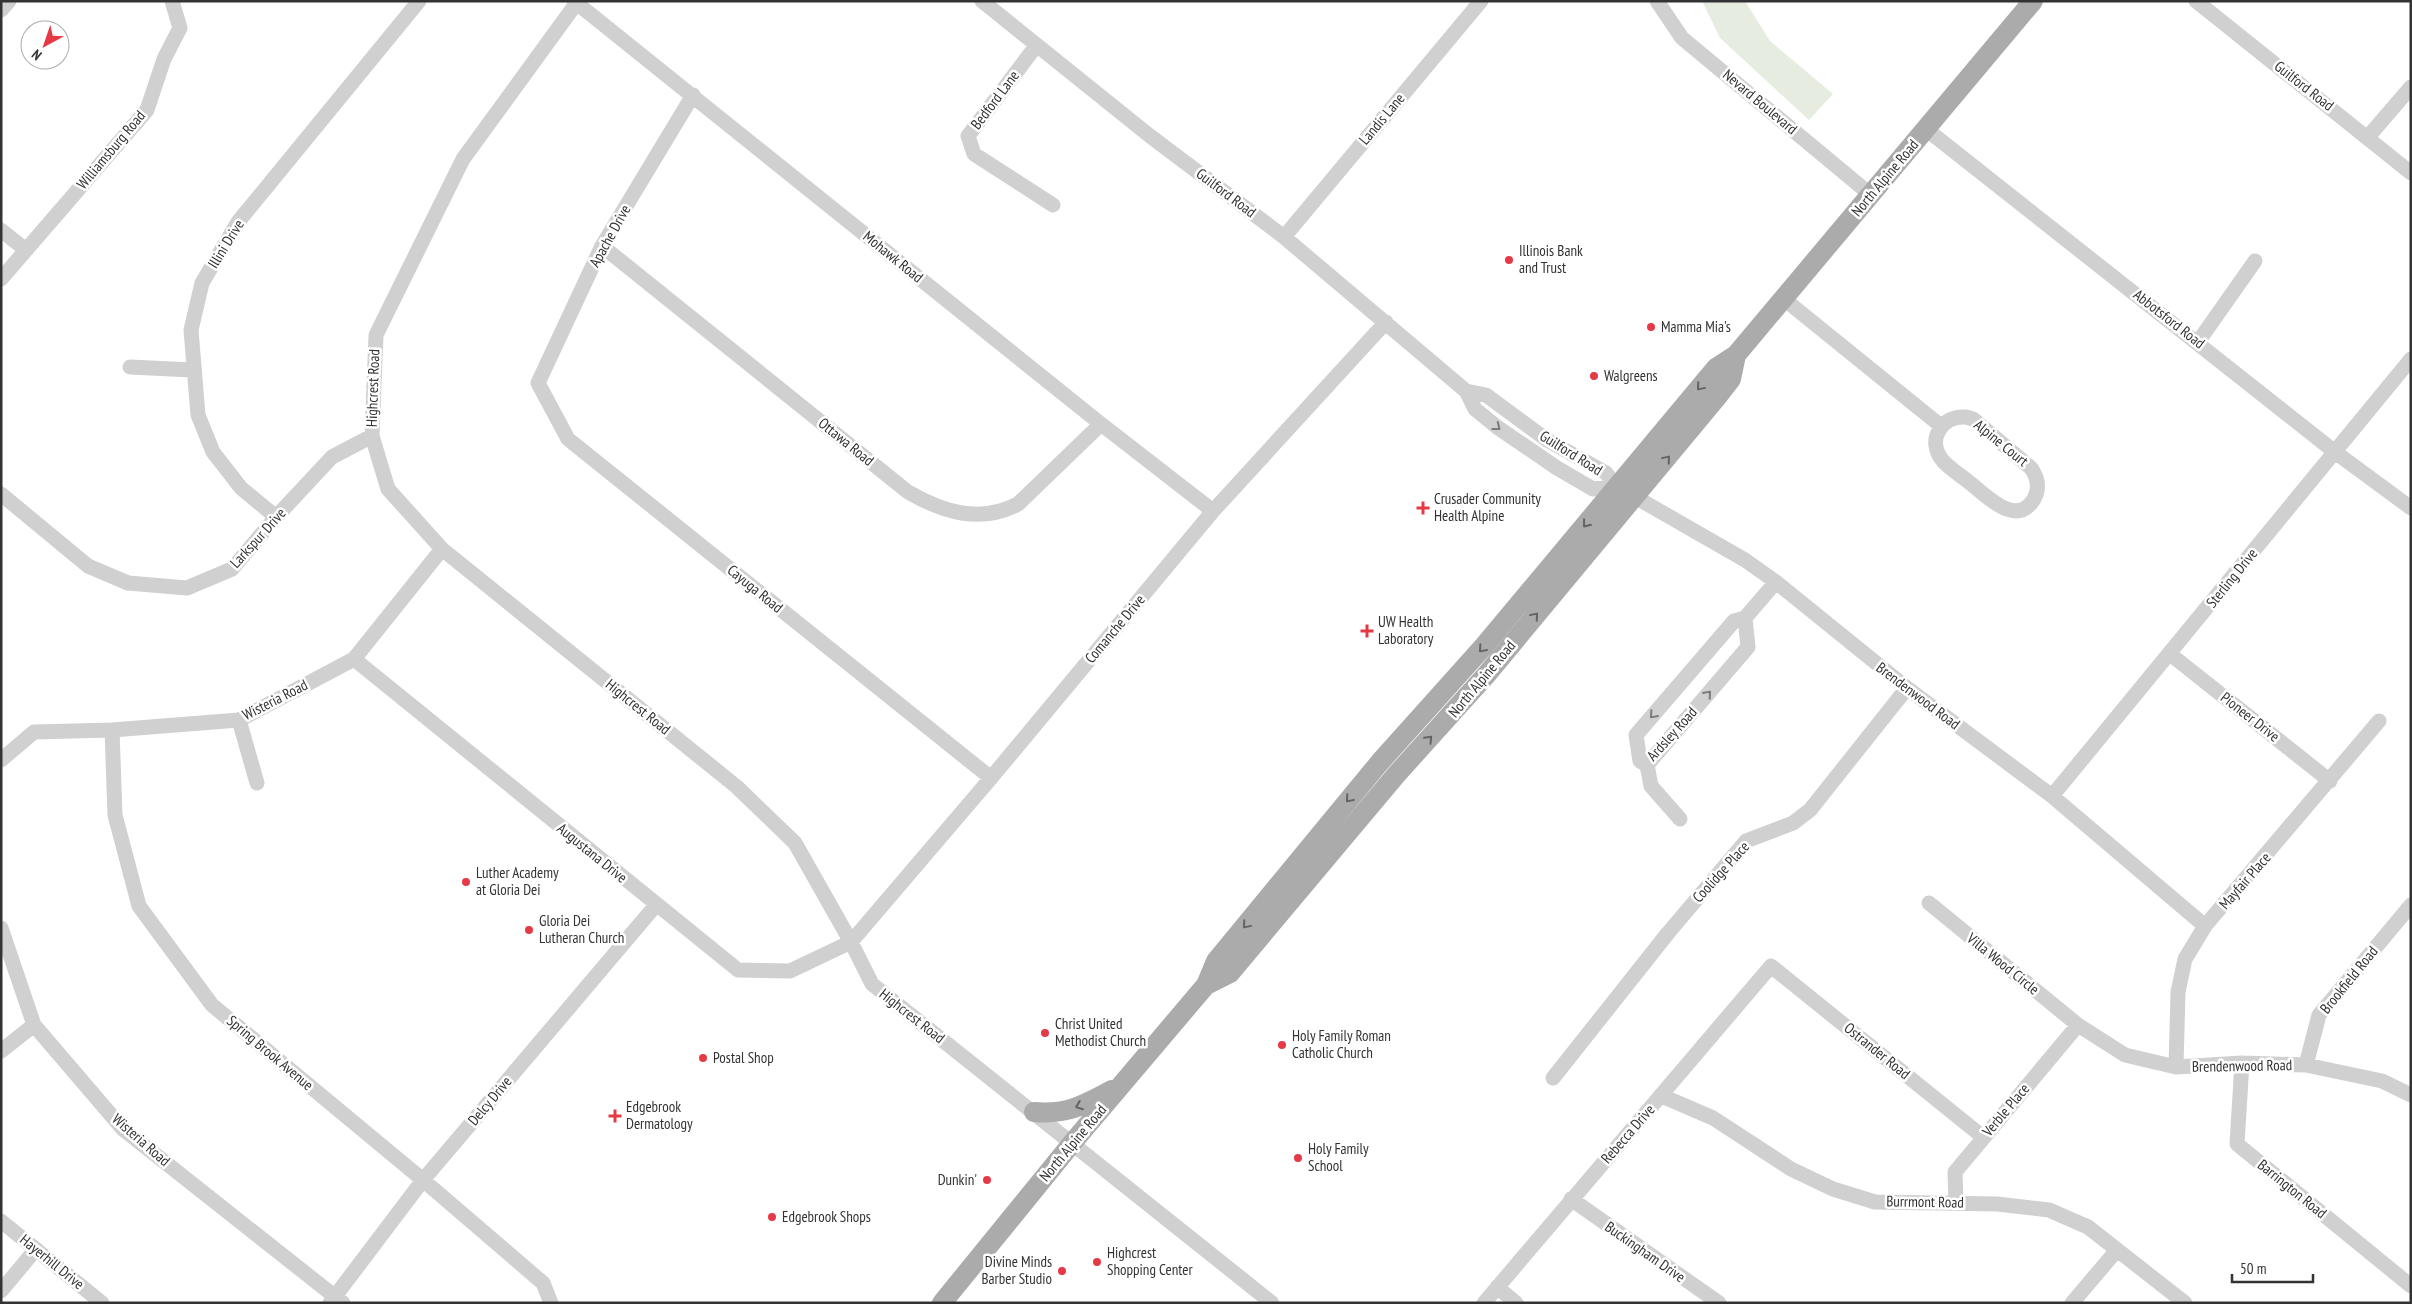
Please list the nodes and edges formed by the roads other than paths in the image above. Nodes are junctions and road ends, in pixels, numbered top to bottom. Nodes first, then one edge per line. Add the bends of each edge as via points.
1 (9, 1) edge
2 (172, 1) edge
3 (419, 1) edge
4 (982, 1) edge
5 (1481, 1) edge
6 (1658, 1) edge
7 (2033, 1) edge
8 (2196, 1) edge
9 (576, 2) edge
10 (1, 10) edge
11 (1036, 46) junction
12 (2411, 87) edge
13 (693, 95) junction
14 (1926, 129) junction
15 (2368, 137) junction
16 (2411, 173) edge
17 (1871, 195) junction
18 (1054, 205) dead end
19 (1, 230) edge
20 (1284, 237) junction
21 (602, 246) junction
22 (26, 250) junction
23 (2255, 261) dead end
24 (1, 279) edge
25 (1784, 299) junction
26 (1386, 322) junction
27 (2198, 342) junction
28 (1736, 355) junction
29 (2411, 359) edge
30 (130, 367) dead end
31 (192, 370) junction
32 (538, 384) joint
33 (1101, 424) junction
34 (1941, 426) junction
35 (372, 436) junction
36 (2335, 452) junction
37 (1616, 486) junction
38 (1635, 496) junction
39 (4, 503) edge
40 (2411, 508) edge
41 (1213, 511) junction
42 (276, 517) junction
43 (442, 549) junction
44 (1776, 582) junction
45 (1745, 618) junction
46 (2170, 654) junction
47 (354, 659) junction
48 (1907, 688) junction
49 (239, 720) junction
50 (2379, 722) dead end
51 (112, 730) junction
52 (1, 760) edge
53 (1647, 765) junction
54 (991, 778) junction
55 (2330, 781) junction
56 (257, 783) dead end
57 (2052, 796) junction
58 (1680, 819) dead end
59 (1929, 903) dead end
60 (656, 905) junction
61 (2411, 905) edge
62 (2206, 926) junction
63 (2, 932) edge
64 (851, 942) junction
65 (1771, 966) joint
66 (1206, 985) junction
67 (34, 1025) junction
68 (2078, 1025) junction
69 (1, 1051) edge
70 (2242, 1063) junction
71 (2306, 1065) junction
72 (2176, 1067) junction
73 (1553, 1078) dead end
74 (1121, 1086) junction
75 (2411, 1095) edge
76 (1662, 1096) junction
77 (1034, 1112) junction
78 (1983, 1137) junction
79 (1073, 1142) junction
80 (424, 1180) junction
81 (1571, 1199) junction
82 (1956, 1202) junction
83 (1, 1221) edge
84 (36, 1249) junction
85 (2117, 1250) junction
86 (2411, 1286) edge
87 (1497, 1287) junction
88 (1, 1291) edge
89 (336, 1301) edge
90 (102, 1303) edge
91 (551, 1303) edge
92 (942, 1303) edge
93 (1272, 1303) edge
94 (1484, 1303) edge
95 (1516, 1303) edge
96 (1719, 1303) edge
97 (2072, 1303) edge
98 (2185, 1303) edge

1 - 10 street
2 - 22 street, Williamsburg Road via 180,28 164,58 147,110
3 - 31 street, Illini Drive via 238,222 202,283 191,330
4 - 11 street, Guilford Road
5 - 20 street, Landis Lane
6 - 17 street, Nevard Boulevard via 1682,38
7 - 14 main road, North Alpine Road
8 - 15 street, Guilford Road
9 - 13 street, Mohawk Road
9 - 35 street, Highcrest Road via 463,158 376,334
11 - 18 street, Bedford Lane via 968,136 974,154
11 - 20 street, Guilford Road
12 - 15 street
13 - 21 street, Apache Drive
13 - 33 street, Mohawk Road
14 - 17 main road, North Alpine Road
14 - 27 street, Abbotsford Road
15 - 16 street, Guilford Road
17 - 25 main road, North Alpine Road
19 - 22 street
20 - 26 street, Guilford Road
21 - 32 street, Apache Drive
21 - 33 street, Ottawa Road via 908,492 933,505 962,514 1005,511 1018,504
22 - 24 street, Williamsburg Road
23 - 27 street
25 - 28 main road, North Alpine Road
25 - 34 street
26 - 37 street, Guilford Road via 1466,391 1486,395 1547,440 1606,474
26 - 41 street, Comanche Drive
27 - 36 street, Abbotsford Road
28 -> 37 main road, North Alpine Road via 1716,368
38 -> 28 main road, North Alpine Road via 1726,385
29 - 36 street, Sterling Drive
30 - 31 street
31 - 42 street, Illini Drive via 198,415 213,452 241,488
32 - 54 street, Cayuga Road via 568,439
33 - 41 street, Mohawk Road
34 - 34 street, Alpine Court via 1937,446 1943,461 2002,508 2017,511 2029,505 2038,488 2031,468 1973,419 1956,417
35 - 42 street, Larkspur Drive via 332,457
35 - 43 street, Highcrest Road via 388,489
36 - 40 street, Abbotsford Road
36 - 46 street, Sterling Drive
37 - 38 street, Brendenwood Road
37 -> 66 main road, North Alpine Road via 1484,646 1297,860 1216,961
38 - 44 street, Brendenwood Road via 1745,560
66 -> 38 main road, North Alpine Road via 1230,973
39 - 42 street, Larkspur Drive via 88,566 128,583 187,588 232,569
41 - 54 street, Comanche Drive
43 - 47 street, Wisteria Road
43 - 64 street, Highcrest Road via 737,787 795,843
44 - 45 street, Ardsley Road
44 - 48 street, Brendenwood Road
53 -> 45 street, Ardsley Road via 1748,647
45 -> 53 street, Ardsley Road via 1734,620 1636,735 1640,761
46 - 55 street, Pioneer Drive
46 - 57 street, Sterling Drive
47 - 49 street, Wisteria Road
47 - 60 street, Augustana Drive
48 - 57 street, Brendenwood Road
48 - 73 street, Coolidge Place via 1810,810 1793,823 1746,841
49 - 51 street, Wisteria Road
49 - 56 street
50 - 55 street, Mayfair Place
51 - 52 street, Wisteria Road via 34,732
51 - 80 street, Spring Brook Avenue via 114,815 139,906 212,1005
53 - 58 street via 1651,786
54 - 64 street, Comanche Drive
55 - 62 street, Mayfair Place
57 - 62 street, Brendenwood Road
59 - 68 street, Villa Wood Circle
60 - 64 street, Augustana Drive via 738,970 790,972
60 - 80 street, Delcy Drive
61 - 71 street, Brookfield Road via 2319,1015
62 - 72 street, Mayfair Place via 2185,959 2178,992
63 - 67 street, Wisteria Road
64 - 77 street, Highcrest Road via 872,984
65 - 76 street, Rebecca Drive
65 - 78 street, Ostrander Road
66 - 74 main road, North Alpine Road
67 - 69 street
67 - 89 street, Wisteria Road via 123,1129
68 - 72 street, Brendenwood Road via 2125,1055
68 - 78 street, Verble Place
70 - 71 street, Brendenwood Road
70 - 72 street, Brendenwood Road
70 - 86 street, Barrington Road via 2237,1144
71 - 75 street, Brendenwood Road via 2382,1081
74 -> 77 main road via 1069,1110 1055,1114
74 - 79 main road, North Alpine Road
76 - 81 street, Rebecca Drive
76 - 82 street, Burrmont Road via 1713,1118 1791,1169 1833,1189 1874,1202
77 - 79 street, Highcrest Road
78 - 82 street, Verble Place via 1955,1172
79 - 92 main road, North Alpine Road
79 - 93 street, Highcrest Road
80 - 89 street, Delcy Drive
80 - 91 street, Spring Brook Avenue via 543,1283
81 - 87 street, Rebecca Drive
81 - 96 street, Buckingham Drive
82 - 85 street, Burrmont Road via 2049,1210 2088,1227
83 - 84 street, Hayerhill Drive
84 - 88 street
84 - 90 street, Hayerhill Drive
85 - 97 street
85 - 98 street, Burrmont Road
87 - 94 street, Rebecca Drive
87 - 95 street

